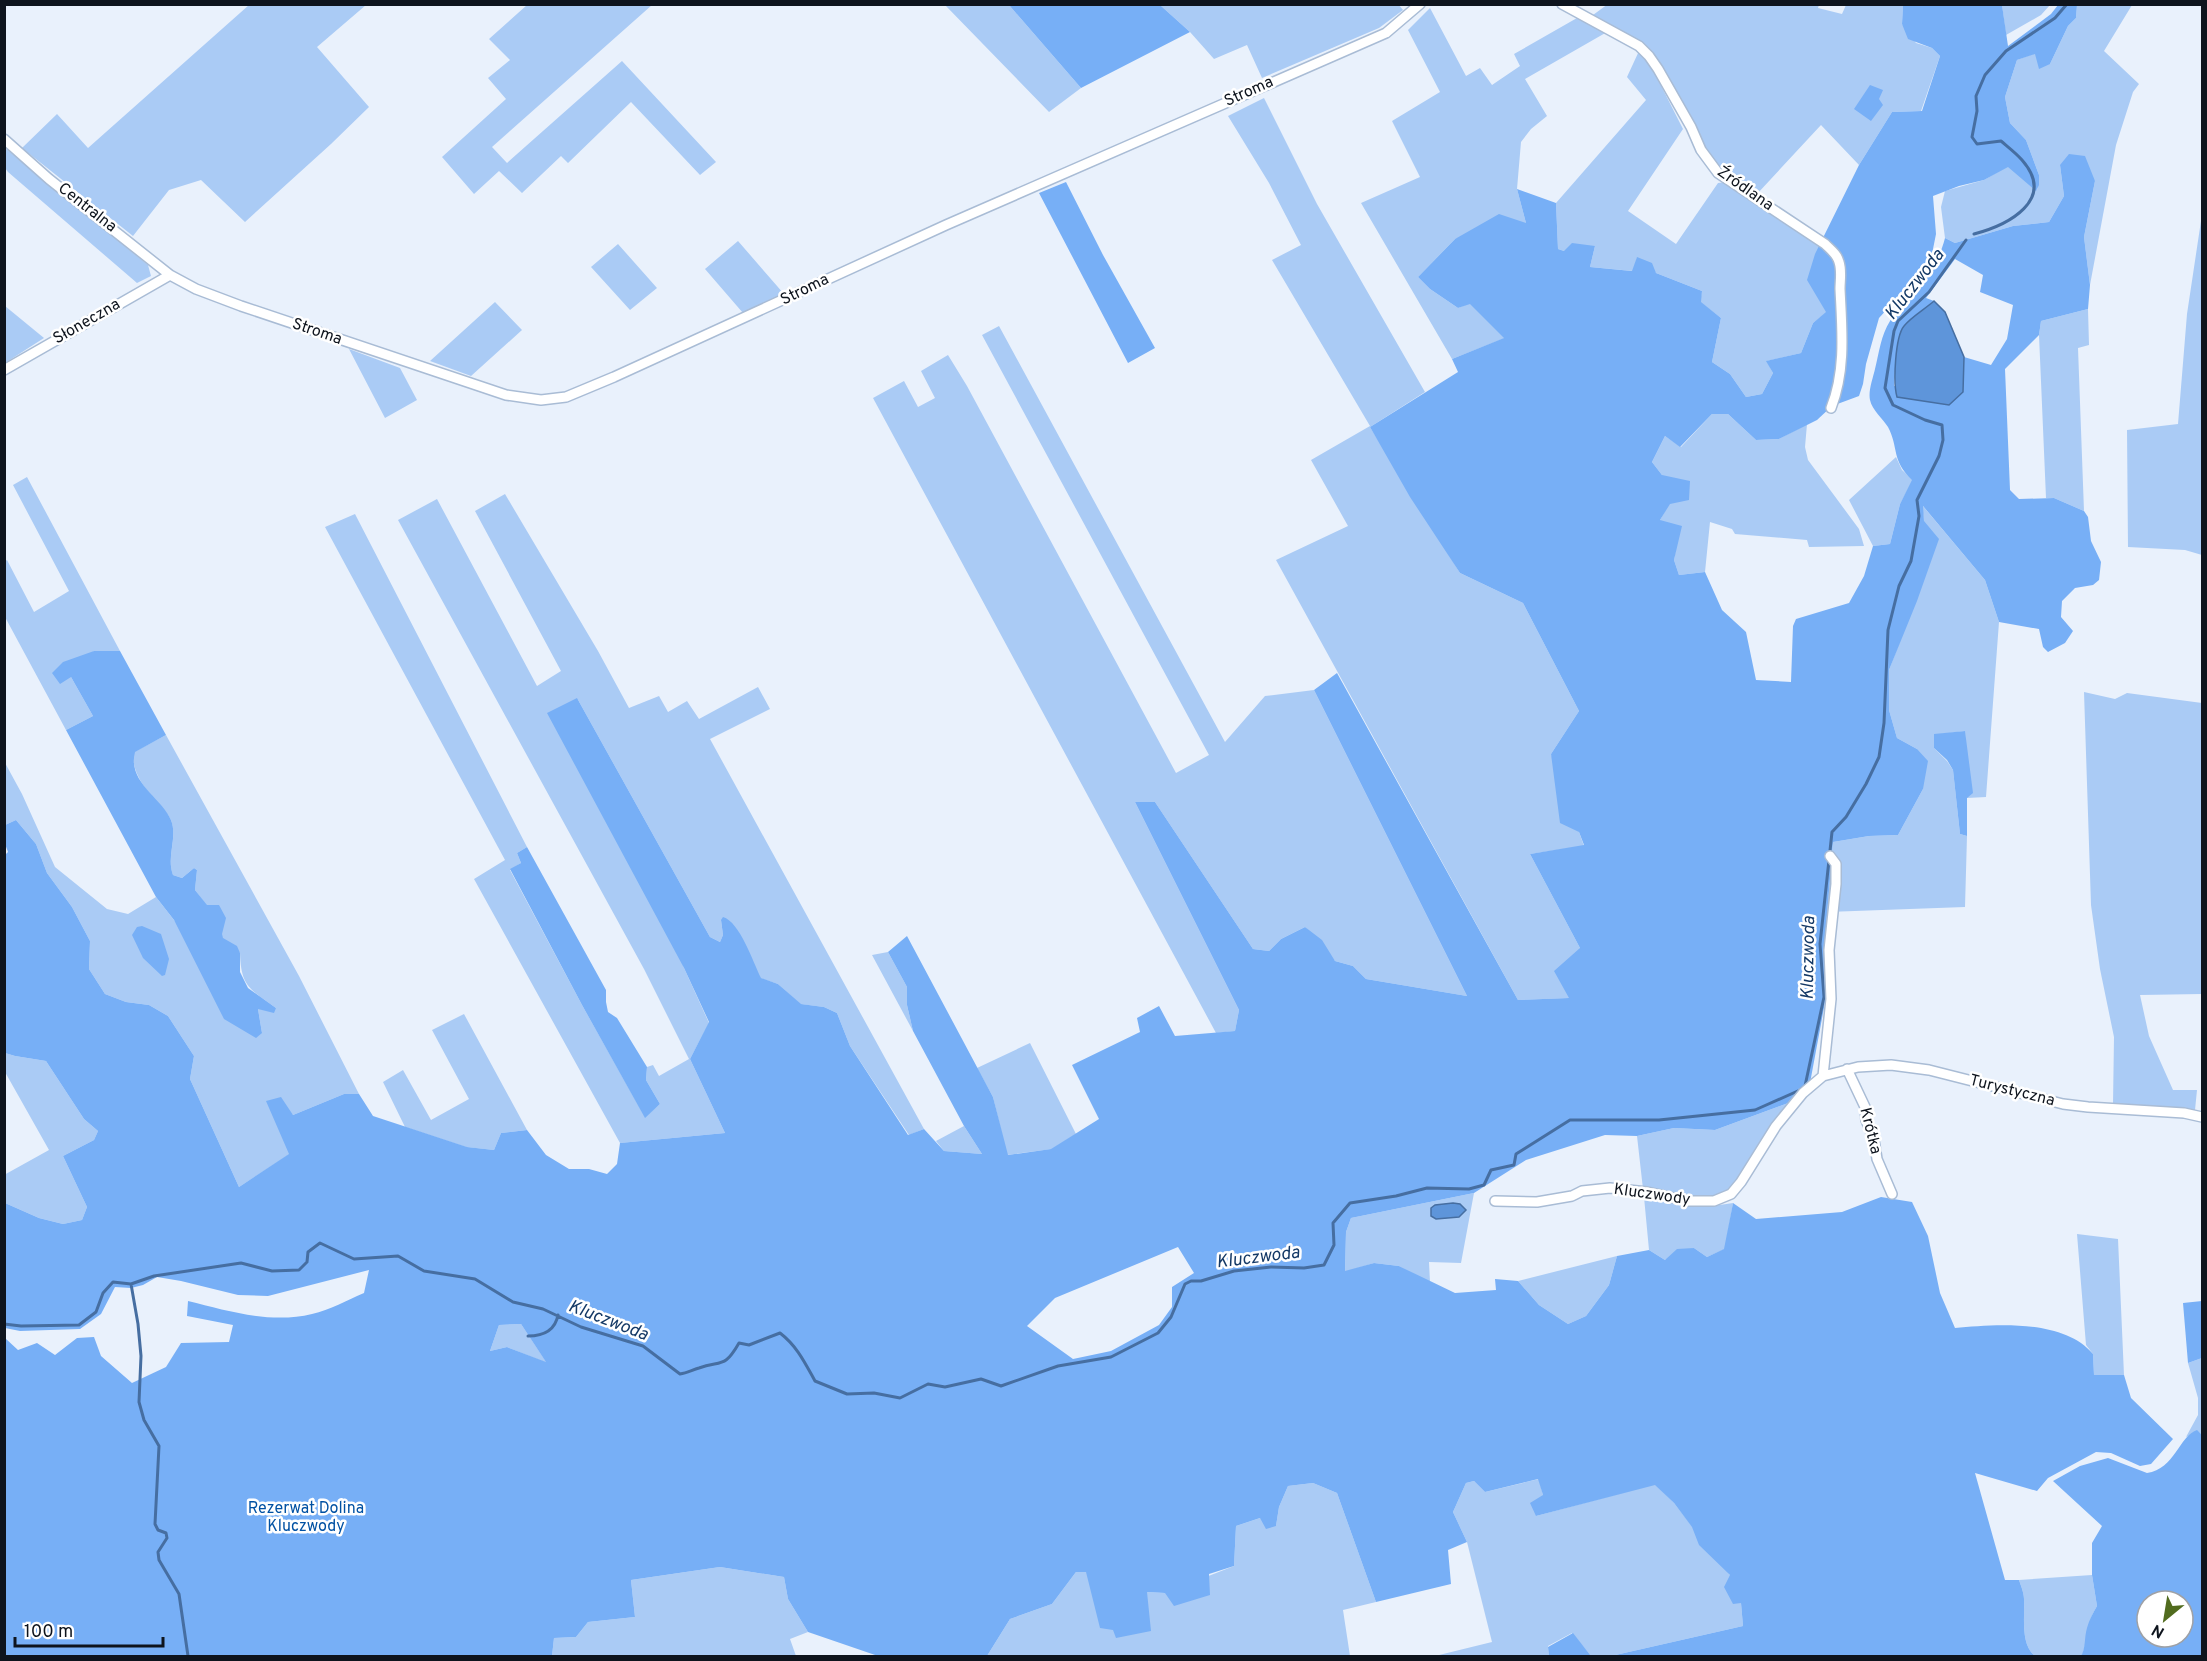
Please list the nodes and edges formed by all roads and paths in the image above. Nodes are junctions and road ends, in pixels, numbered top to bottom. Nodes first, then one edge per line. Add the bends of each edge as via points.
1 (1420, 4) edge
2 (1562, 4) edge
3 (4, 140) edge
4 (170, 275) junction
5 (4, 370) edge
6 (1831, 408) dead end
7 (1830, 856) dead end
8 (1847, 1069) junction
9 (1823, 1076) junction
10 (2202, 1117) edge
11 (1892, 1194) dead end
12 (1495, 1201) dead end

1 - 4 street, Stroma via 1386,33 946,225 566,397 541,400 506,394 241,306
2 - 6 street, Źródlana via 1640,46 1658,69 1701,150 1718,173 1837,255 1844,333
3 - 4 street, Centralna
4 - 5 street, Słoneczna
7 - 9 street via 1836,864 1829,950 1831,999
8 - 9 street, Turystyczna
8 - 10 street, Turystyczna via 1891,1065 1929,1070 2063,1104
8 - 11 street, Krótka via 1865,1107 1877,1159
9 - 12 street, Kluczwody via 1776,1126 1731,1194 1714,1201 1688,1201 1610,1188 1537,1202

